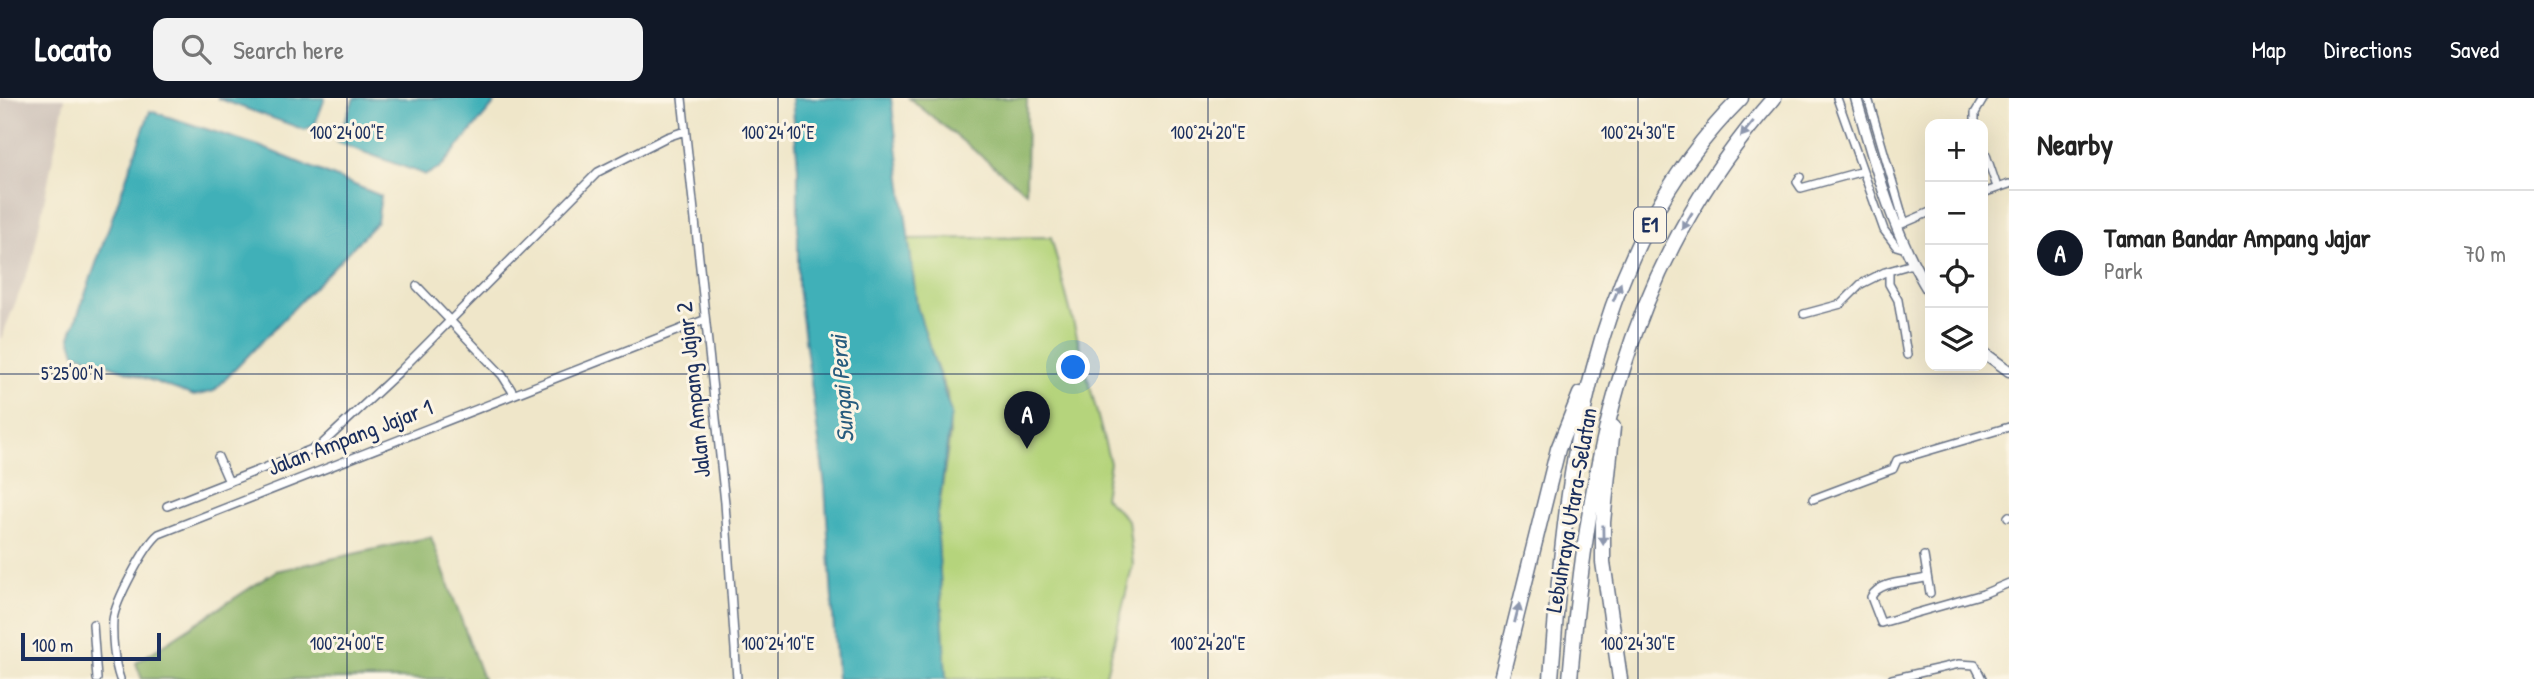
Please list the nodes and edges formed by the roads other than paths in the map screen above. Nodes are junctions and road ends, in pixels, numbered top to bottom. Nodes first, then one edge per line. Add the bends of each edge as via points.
1 (682, 98) edge
2 (1741, 98) edge
3 (1774, 98) edge
4 (1837, 98) edge
5 (1856, 98) edge
6 (1868, 98) edge
7 (1984, 98) edge
8 (1975, 119) edge
9 (685, 131) junction
10 (1988, 161) edge
11 (1863, 171) junction
12 (1800, 177) dead end
13 (2009, 184) edge
14 (1997, 187) junction
15 (1988, 191) edge
16 (1925, 214) edge
17 (1901, 225) junction
18 (1906, 249) junction
19 (1913, 264) junction
20 (1889, 271) junction
21 (1925, 284) edge
22 (416, 286) dead end
23 (1804, 314) dead end
24 (704, 320) junction
25 (450, 321) junction
26 (1906, 355) dead end
27 (1594, 356) junction
28 (1988, 356) edge
29 (1621, 370) junction
30 (2009, 371) edge
31 (514, 394) junction
32 (2009, 427) edge
33 (218, 457) dead end
34 (229, 482) junction
35 (1813, 499) dead end
36 (167, 506) dead end
37 (1924, 556) dead end
38 (1925, 578) junction
39 (2009, 583) edge
40 (1930, 593) dead end
41 (93, 624) dead end
42 (1981, 675) edge
43 (97, 679) edge
44 (120, 679) edge
45 (737, 679) edge
46 (1501, 679) edge
47 (1551, 679) edge
48 (1570, 679) edge
49 (1620, 679) edge
50 (1892, 679) edge

1 - 9 street, Jalan Ampang Jajar 2
27 -> 2 highway, Lebuhraya Utara–Selatan / E1 via 1625,274 1669,190
3 -> 29 highway, Lebuhraya Utara–Selatan / E1 via 1723,162 1666,256
4 - 11 street
5 - 17 street via 1890,211
6 - 17 street
7 - 8 street
9 - 24 street, Jalan Ampang Jajar 2
9 - 25 street via 598,172
10 - 14 street
11 - 12 street via 1801,188
11 - 18 street via 1884,230 1896,246
13 - 14 street
14 - 15 street
16 - 17 street
17 - 18 street
18 - 19 street
19 - 20 street
19 - 21 street
20 - 23 street via 1861,284 1841,304
20 - 26 street
22 - 25 street
24 - 31 street, Jalan Ampang Jajar 1
24 - 45 street, Jalan Ampang Jajar 2
25 - 31 street via 502,375
25 - 34 street via 320,446
46 -> 27 highway via 1558,449
27 - 47 highway, Lebuhraya Utara–Selatan / E1 via 1577,439
28 - 30 street
29 - 48 highway, Lebuhraya Utara–Selatan / E1 via 1601,445
29 -> 49 highway via 1603,522 1603,562
31 - 44 street, Jalan Ampang Jajar 1 via 159,534 144,550 113,617 115,666
32 - 35 street via 1897,460 1893,469
33 - 34 street
34 - 36 street
37 - 38 street
38 - 39 street via 1874,592 1871,597 1881,623
38 - 40 street
41 - 43 street
42 - 50 street via 1975,665 1959,664

